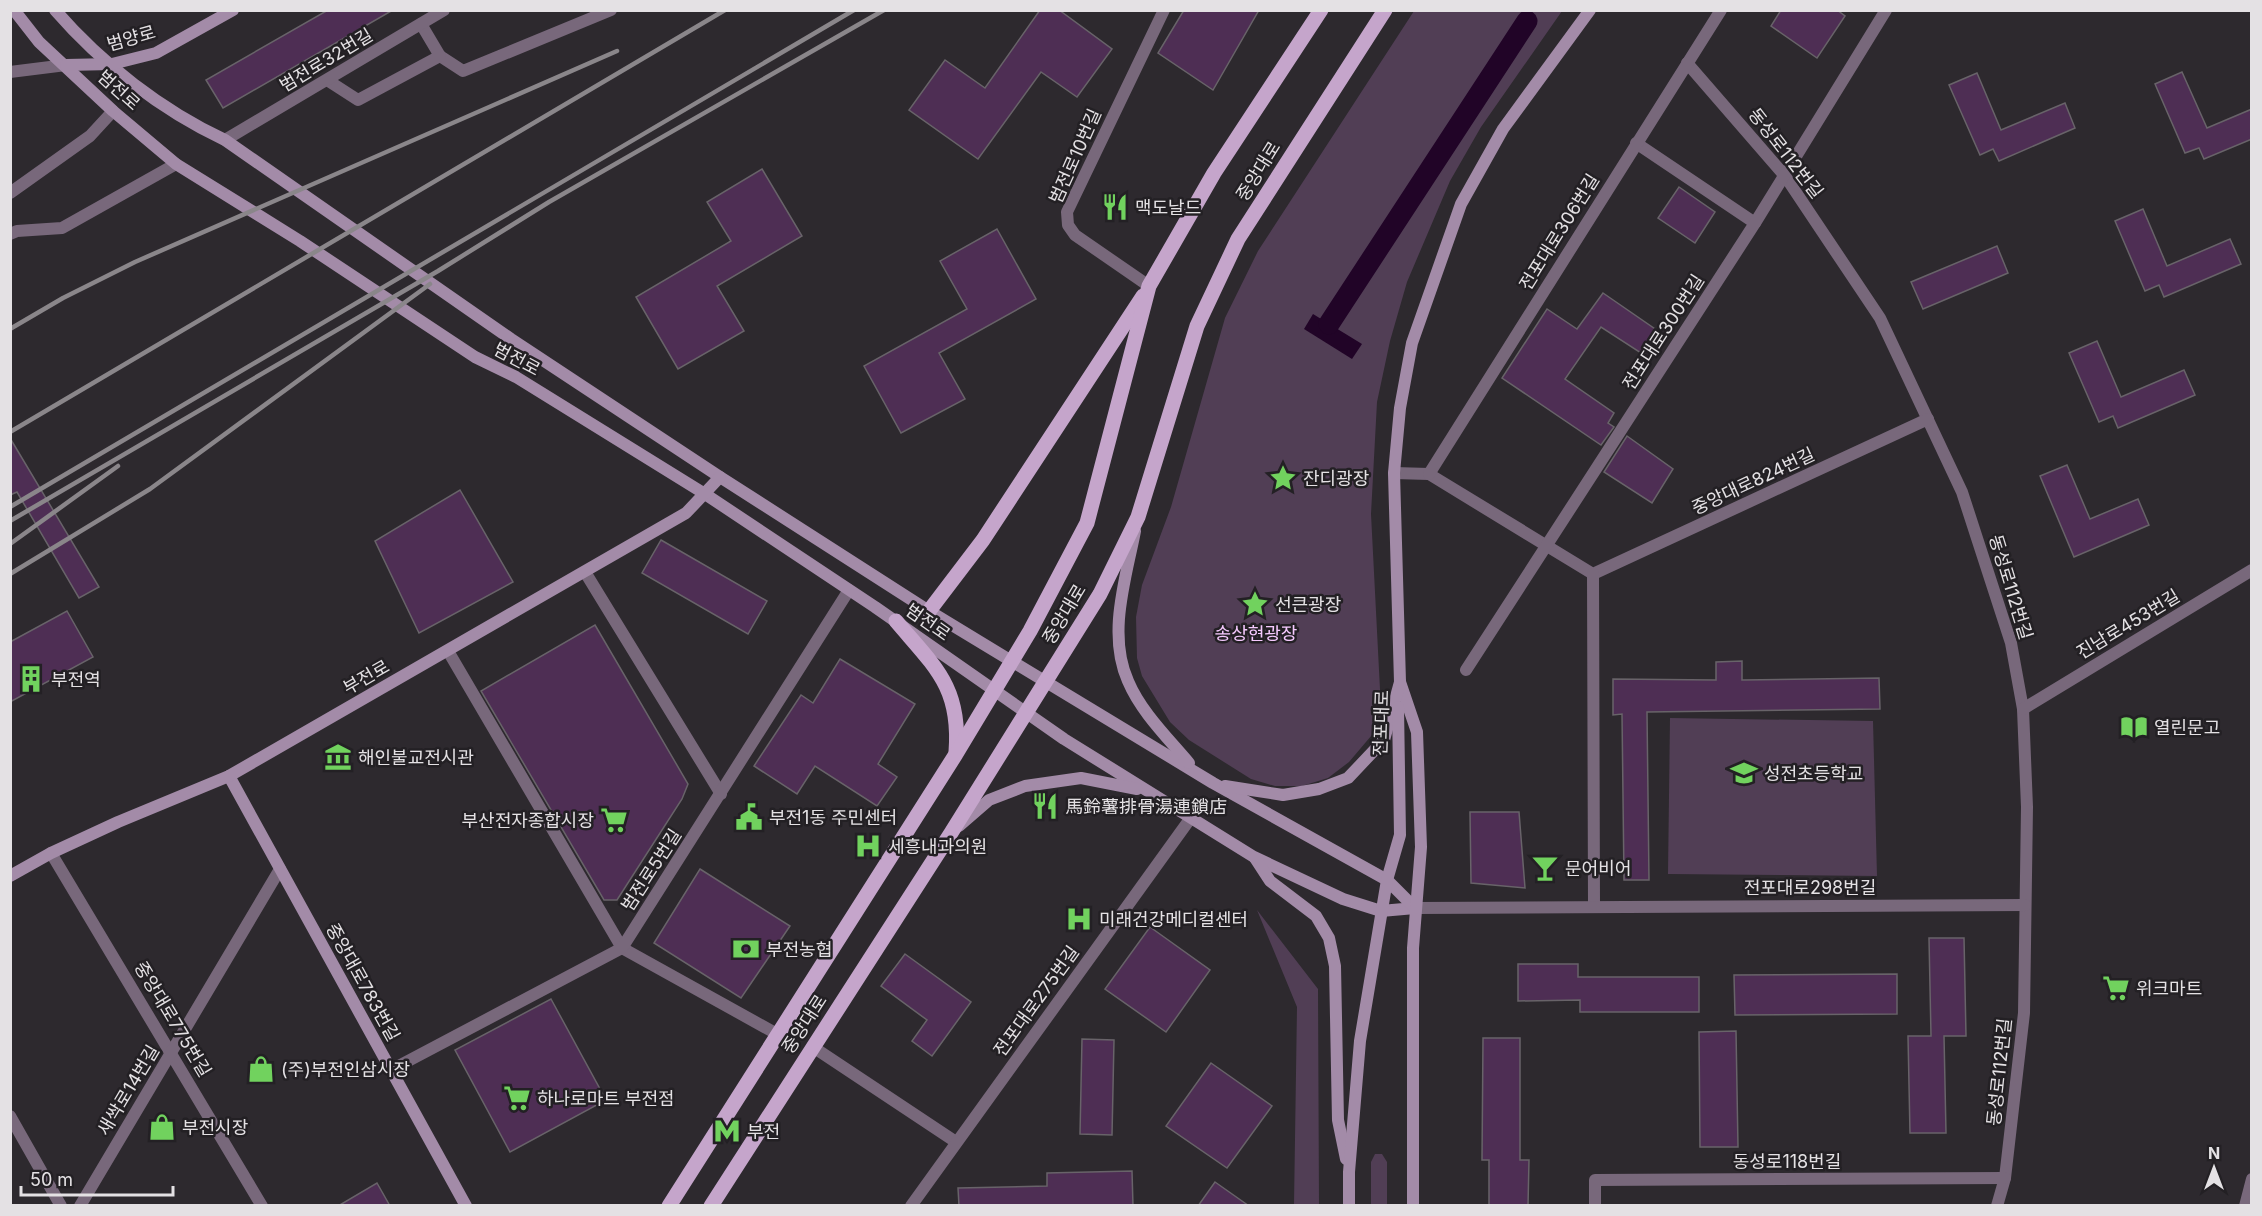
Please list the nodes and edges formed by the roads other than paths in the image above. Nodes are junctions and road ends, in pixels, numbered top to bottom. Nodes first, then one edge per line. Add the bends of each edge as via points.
1 (14, 10) edge
2 (55, 10) edge
3 (232, 10) edge
4 (444, 10) edge
5 (611, 10) edge
6 (1164, 10) edge
7 (1321, 10) edge
8 (1385, 10) edge
9 (1590, 10) edge
10 (1721, 10) edge
11 (1886, 10) edge
12 (421, 24) junction
13 (440, 56) junction
14 (1687, 63) junction
15 (112, 64) junction
16 (66, 65) junction
17 (10, 72) edge
18 (327, 81) junction
19 (113, 111) junction
20 (225, 140) junction
21 (1636, 143) junction
22 (176, 164) junction
23 (1785, 176) junction
24 (10, 193) edge
25 (1755, 223) junction
26 (10, 234) edge
27 (1149, 286) junction
28 (1928, 420) junction
29 (1394, 472) junction
30 (1429, 474) junction
31 (720, 477) junction
32 (705, 494) junction
33 (1138, 517) junction
34 (1547, 546) junction
35 (2252, 570) edge
36 (585, 572) junction
37 (1593, 574) junction
38 (849, 590) junction
39 (929, 611) junction
40 (896, 621) junction
41 (448, 651) junction
42 (1013, 660) junction
43 (1466, 670) dead end
44 (1046, 680) junction
45 (1400, 681) junction
46 (994, 691) junction
47 (2024, 709) junction
48 (1026, 713) junction
49 (956, 754) junction
50 (1197, 773) junction
51 (229, 776) junction
52 (1213, 783) junction
53 (1148, 792) junction
54 (721, 794) junction
55 (1190, 819) junction
56 (951, 833) junction
57 (51, 853) junction
58 (1254, 857) junction
59 (280, 869) junction
60 (10, 876) edge
61 (1387, 880) junction
62 (2025, 905) junction
63 (1594, 906) junction
64 (1415, 908) junction
65 (1381, 911) junction
66 (622, 948) junction
67 (777, 1034) junction
68 (813, 1047) junction
69 (172, 1052) junction
70 (391, 1070) junction
71 (10, 1116) edge
72 (956, 1142) junction
73 (1349, 1172) junction
74 (2005, 1178) junction
75 (2252, 1179) edge
76 (61, 1206) edge
77 (80, 1206) edge
78 (261, 1206) edge
79 (466, 1206) edge
80 (669, 1206) edge
81 (711, 1206) edge
82 (911, 1206) edge
83 (1349, 1206) edge
84 (1413, 1206) edge
85 (1595, 1206) edge
86 (1997, 1206) edge
87 (2245, 1206) edge

1 - 16 main road, 범전로 via 39,42
2 - 15 main road, 범전로
3 - 15 main road, 범양로 via 156,53
4 - 12 street, 범전로32번길
5 - 13 street via 463,71
6 - 27 street, 범전로10번길 via 1067,212 1068,225 1076,236
7 - 27 main road, 중앙대로 via 1214,173
8 - 33 main road, 중앙대로 via 1238,239 1197,326
9 - 29 main road via 1503,129 1461,204 1412,343
10 - 14 street, 전포대로306번길
11 - 23 street, 전포대로300번길
12 - 13 street
12 - 18 street, 범전로32번길
13 - 18 street via 358,100
14 - 21 street, 전포대로306번길
14 - 23 street, 동성로112번길
15 - 16 main road, 범양로
15 - 20 main road, 범전로 via 185,121
16 - 17 street
16 - 19 main road, 범전로
18 - 20 street, 범전로32번길
19 - 22 main road, 범전로
19 - 24 street via 90,136
20 - 31 main road, 범전로 via 511,339
21 - 25 street
21 - 30 street, 전포대로306번길
22 - 26 street via 62,228
22 - 32 main road, 범전로 via 475,357 516,377
23 - 25 street, 전포대로300번길
23 - 28 street, 동성로112번길 via 1880,318
25 - 34 street, 전포대로300번길
27 - 39 main road via 983,540
27 - 42 main road, 중앙대로 via 1087,524
28 - 37 street, 중앙대로824번길
28 - 47 street, 동성로112번길 via 1962,492 2011,643
29 - 30 street
29 - 45 main road
30 - 34 street
31 - 32 main road, 부전로
31 - 39 main road, 범전로
32 - 36 main road, 부전로 via 686,513
32 - 38 main road, 범전로
33 - 44 main road, 중앙대로 via 1100,594
33 - 50 main road via 1118,618 1127,681
34 - 37 street
34 - 43 street, 전포대로300번길
35 - 47 street, 진남로453번길
36 - 41 main road, 부전로
36 - 54 street
37 - 63 street
38 - 40 main road, 범전로
38 - 54 street, 범전로5번길
39 - 42 main road, 범전로
40 - 46 main road, 범전로
40 - 49 main road via 944,677 954,703
41 - 51 main road, 부전로
41 - 66 street
42 - 44 main road, 범전로
42 - 46 main road, 중앙대로
44 - 48 main road, 중앙대로
44 - 50 main road
45 - 52 main road via 1383,740 1348,778 1319,789 1283,795
45 - 61 main road, 전포대로 via 1400,835
45 - 64 main road, 전포대로 via 1417,732 1421,847
46 - 48 main road, 범전로
46 - 49 main road, 중앙대로
47 - 62 street, 동성로112번길
48 - 53 main road
48 - 56 main road, 중앙대로
49 - 67 main road, 중앙대로
50 - 52 main road
51 - 57 main road, 부전로
51 - 59 main road, 중앙대로783번길
52 - 61 main road
53 - 55 main road
53 - 56 main road via 1081,778 1025,786 989,800
54 - 66 street, 범전로5번길
55 - 58 main road
55 - 72 street, 전포대로275번길
56 - 68 main road, 중앙대로
57 - 60 main road, 부전로
57 - 69 street, 중앙대로775번길
58 - 65 main road via 1343,899
58 - 73 main road via 1270,881 1316,916 1329,938 1335,966 1338,1120
59 - 69 street, 새싹로14번길
59 - 70 main road, 중앙대로783번길
61 - 64 main road
61 - 65 main road, 전포대로
62 - 63 street, 전포대로298번길
62 - 74 street, 동성로112번길 via 2024,1013
63 - 64 street, 전포대로298번길
64 - 65 main road
64 - 84 main road, 전포대로
65 - 73 main road, 전포대로 via 1360,1041
66 - 67 street, 중앙대로
66 - 70 street, 범전로5번길
67 - 80 main road, 중앙대로
68 - 72 street
68 - 81 main road, 중앙대로
69 - 77 street, 새싹로14번길
69 - 78 street, 중앙대로775번길
70 - 79 main road, 중앙대로783번길
71 - 76 street
72 - 82 street, 전포대로275번길
73 - 83 main road, 전포대로
74 - 85 street, 동성로118번길 via 1595,1180
74 - 86 street, 동성로112번길
75 - 87 street

